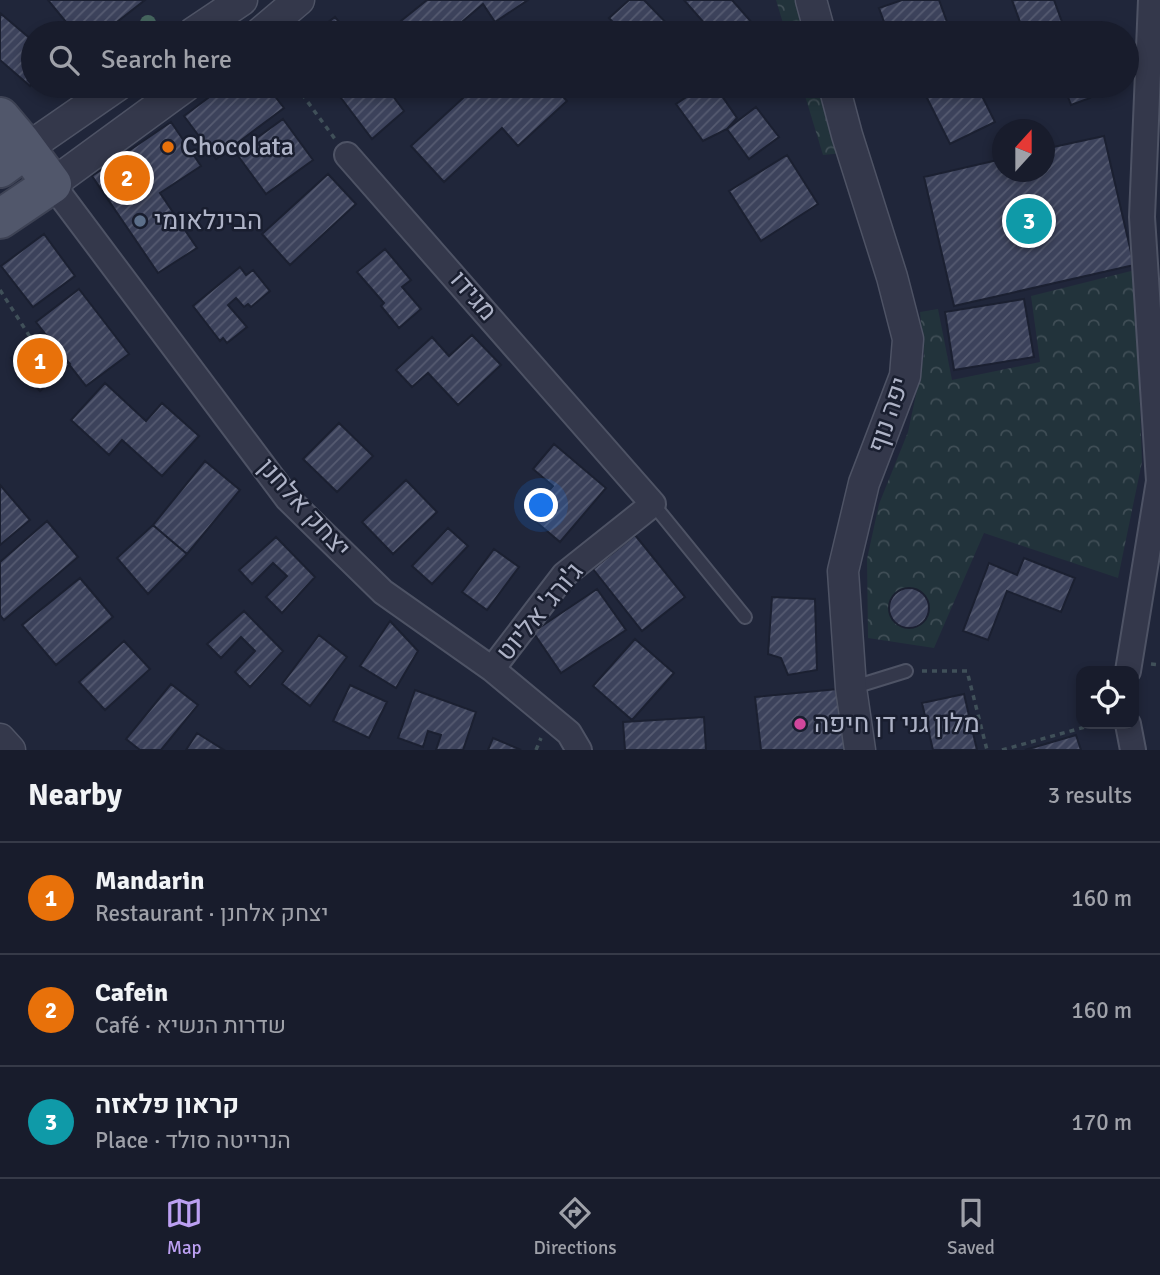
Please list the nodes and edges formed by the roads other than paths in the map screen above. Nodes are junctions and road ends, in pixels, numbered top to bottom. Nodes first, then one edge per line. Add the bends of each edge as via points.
1 (242, 0) edge
2 (299, 0) edge
3 (811, 0) edge
4 (1151, 0) edge
5 (211, 21) edge
6 (274, 21) edge
7 (817, 21) edge
8 (100, 98) edge
9 (170, 98) edge
10 (837, 98) edge
11 (0, 117) edge
12 (347, 155) road end
13 (13, 158) edge
14 (52, 184) junction
15 (0, 219) edge
16 (653, 504) junction
17 (745, 617) dead end
18 (1129, 666) edge
19 (492, 669) junction
20 (906, 671) road end
21 (851, 688) junction
22 (1129, 729) edge
23 (0, 739) edge
24 (9, 750) edge
25 (579, 750) edge
26 (860, 750) edge
27 (1133, 750) edge

1 - 5 street
2 - 6 street
3 - 7 street
4 - 18 street via 1142,217 1159,481
8 - 13 street
9 - 14 street
10 - 21 street, יפה נוף via 908,339 905,376 864,483 843,571
11 - 13 main road
12 - 16 street, מגידו
13 - 14 main road
14 - 15 main road
14 - 19 street, יצחק אלחנן via 288,499 383,592
16 - 17 lane
16 - 19 street, ג'ורג' אליוט via 564,575
19 - 25 street, יצחק אלחנן via 569,733
20 - 21 lane
21 - 26 street, יפה נוף
22 - 27 street
23 - 24 street

